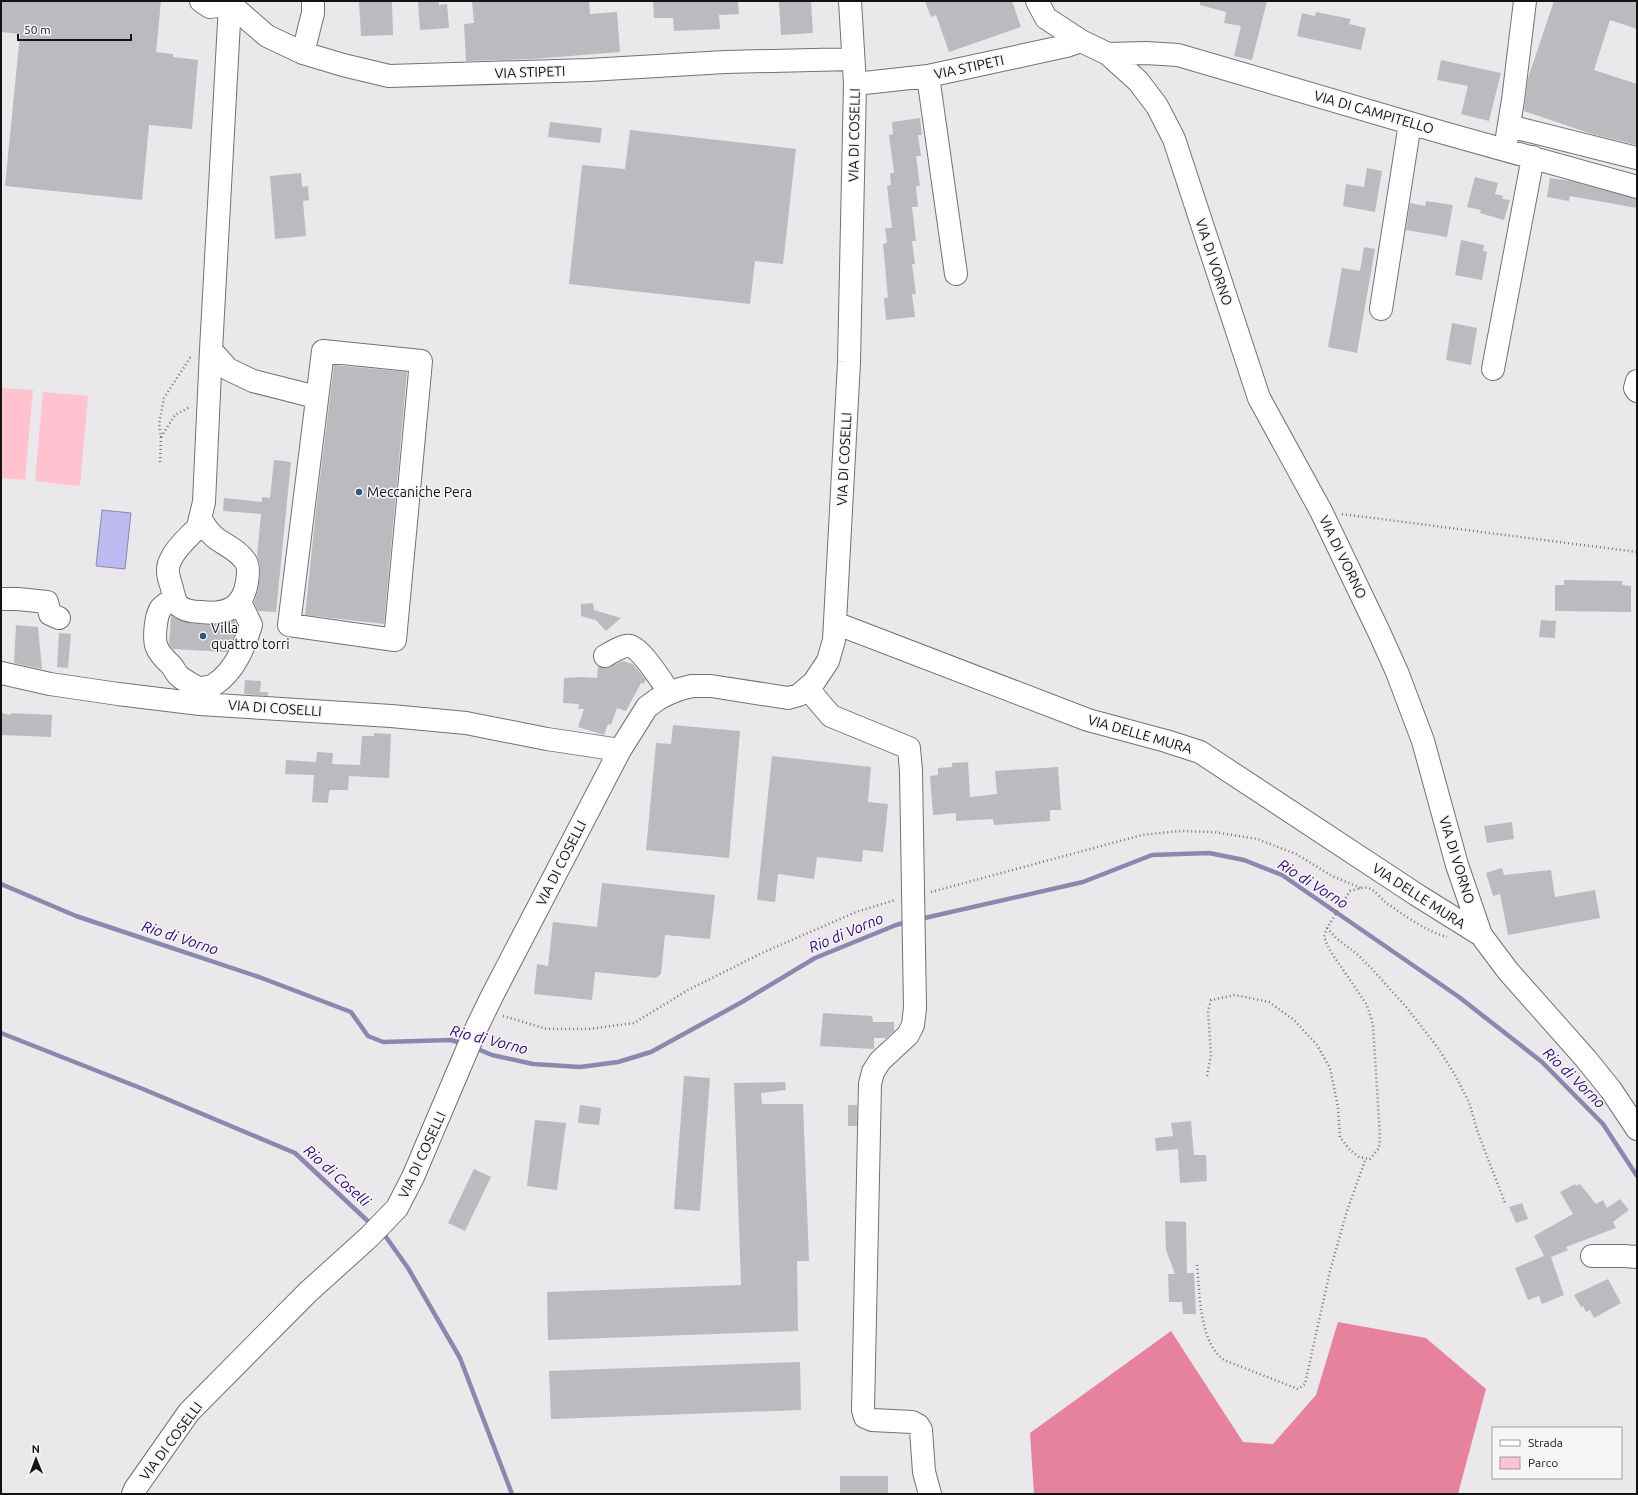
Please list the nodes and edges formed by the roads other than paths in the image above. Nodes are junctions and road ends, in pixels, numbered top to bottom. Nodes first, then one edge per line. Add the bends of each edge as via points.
1 (201, 1) edge
2 (313, 1) edge
3 (850, 1) edge
4 (1037, 1) edge
5 (1525, 1) edge
6 (229, 3) edge
7 (1081, 41) junction
8 (303, 53) junction
9 (1108, 54) junction
10 (853, 59) junction
11 (928, 76) junction
12 (855, 84) junction
13 (1410, 123) junction
14 (1509, 126) junction
15 (1505, 149) junction
16 (1533, 157) junction
17 (1637, 158) edge
18 (1637, 187) edge
19 (956, 274) dead end
20 (1381, 309) dead end
21 (211, 351) junction
22 (1493, 369) dead end
23 (1637, 381) edge
24 (1637, 391) edge
25 (316, 396) junction
26 (200, 518) junction
27 (1, 599) edge
28 (175, 599) junction
29 (240, 602) junction
30 (59, 618) dead end
31 (835, 623) junction
32 (605, 656) dead end
33 (1, 672) edge
34 (807, 688) junction
35 (670, 693) junction
36 (200, 696) junction
37 (620, 750) junction
38 (1481, 935) junction
39 (1637, 1129) edge
40 (1592, 1256) dead end
41 (1637, 1257) edge
42 (136, 1492) edge
43 (930, 1494) edge

1 - 6 street via 210,7
2 - 8 street via 313,13
3 - 10 street, VIA DI COSELLI
4 - 7 street, VIA DI VORNO via 1046,18
5 - 14 street
6 - 8 street, VIA STIPETI via 267,36
6 - 21 street
7 - 9 street, VIA DI VORNO
7 - 11 street, VIA STIPETI
8 - 10 street, VIA STIPETI via 389,76
9 - 13 street, VIA DI CAMPITELLO via 1178,55
9 - 38 street, VIA DI VORNO via 1138,81 1157,106 1174,139 1259,398 1320,511 1398,672 1423,741 1457,865
10 - 12 street, VIA DI COSELLI
11 - 12 street, VIA STIPETI
11 - 19 street
12 - 31 street, VIA DI COSELLI via 849,362
13 - 15 street, VIA DI CAMPITELLO
13 - 20 street
14 - 15 street
14 - 17 street
15 - 16 street, VIA DI CAMPITELLO
16 - 18 street, VIA DI CAMPITELLO
16 - 22 street
21 - 25 street via 228,369 253,381
21 - 26 street via 204,502
23 - 24 street
25 - 25 street via 289,625 395,640 421,361 323,351
26 - 28 street via 198,527 176,550 168,566
26 - 29 street via 216,538 234,550 246,563 249,572 247,587
27 - 30 street via 47,602 50,614
28 - 29 street via 178,605 188,610 208,613 226,611
28 - 36 street via 164,604 159,611 155,632 156,644 159,654
29 - 36 street via 251,625 240,653 235,663
31 - 34 street, VIA DI COSELLI via 834,640 828,661
31 - 38 street, VIA DELLE MURA via 1088,720 1200,752
32 - 35 street via 624,645 630,646 637,650 655,671
33 - 36 street, VIA DI COSELLI via 50,684 118,694
34 - 35 street, VIA DI COSELLI via 799,695 788,698 711,686 692,686
34 - 43 street via 831,716 909,748 913,1025 908,1035 880,1061 873,1072 870,1084 863,1410 865,1417 872,1420 912,1422 918,1425 921,1430 924,1472
35 - 37 street, VIA DI COSELLI via 647,707
36 - 37 street, VIA DI COSELLI via 466,723
37 - 42 street, VIA DI COSELLI via 480,1019 413,1177 397,1208 308,1292 189,1412
38 - 39 street, VIA DI VORNO via 1508,972 1611,1090
40 - 41 street

